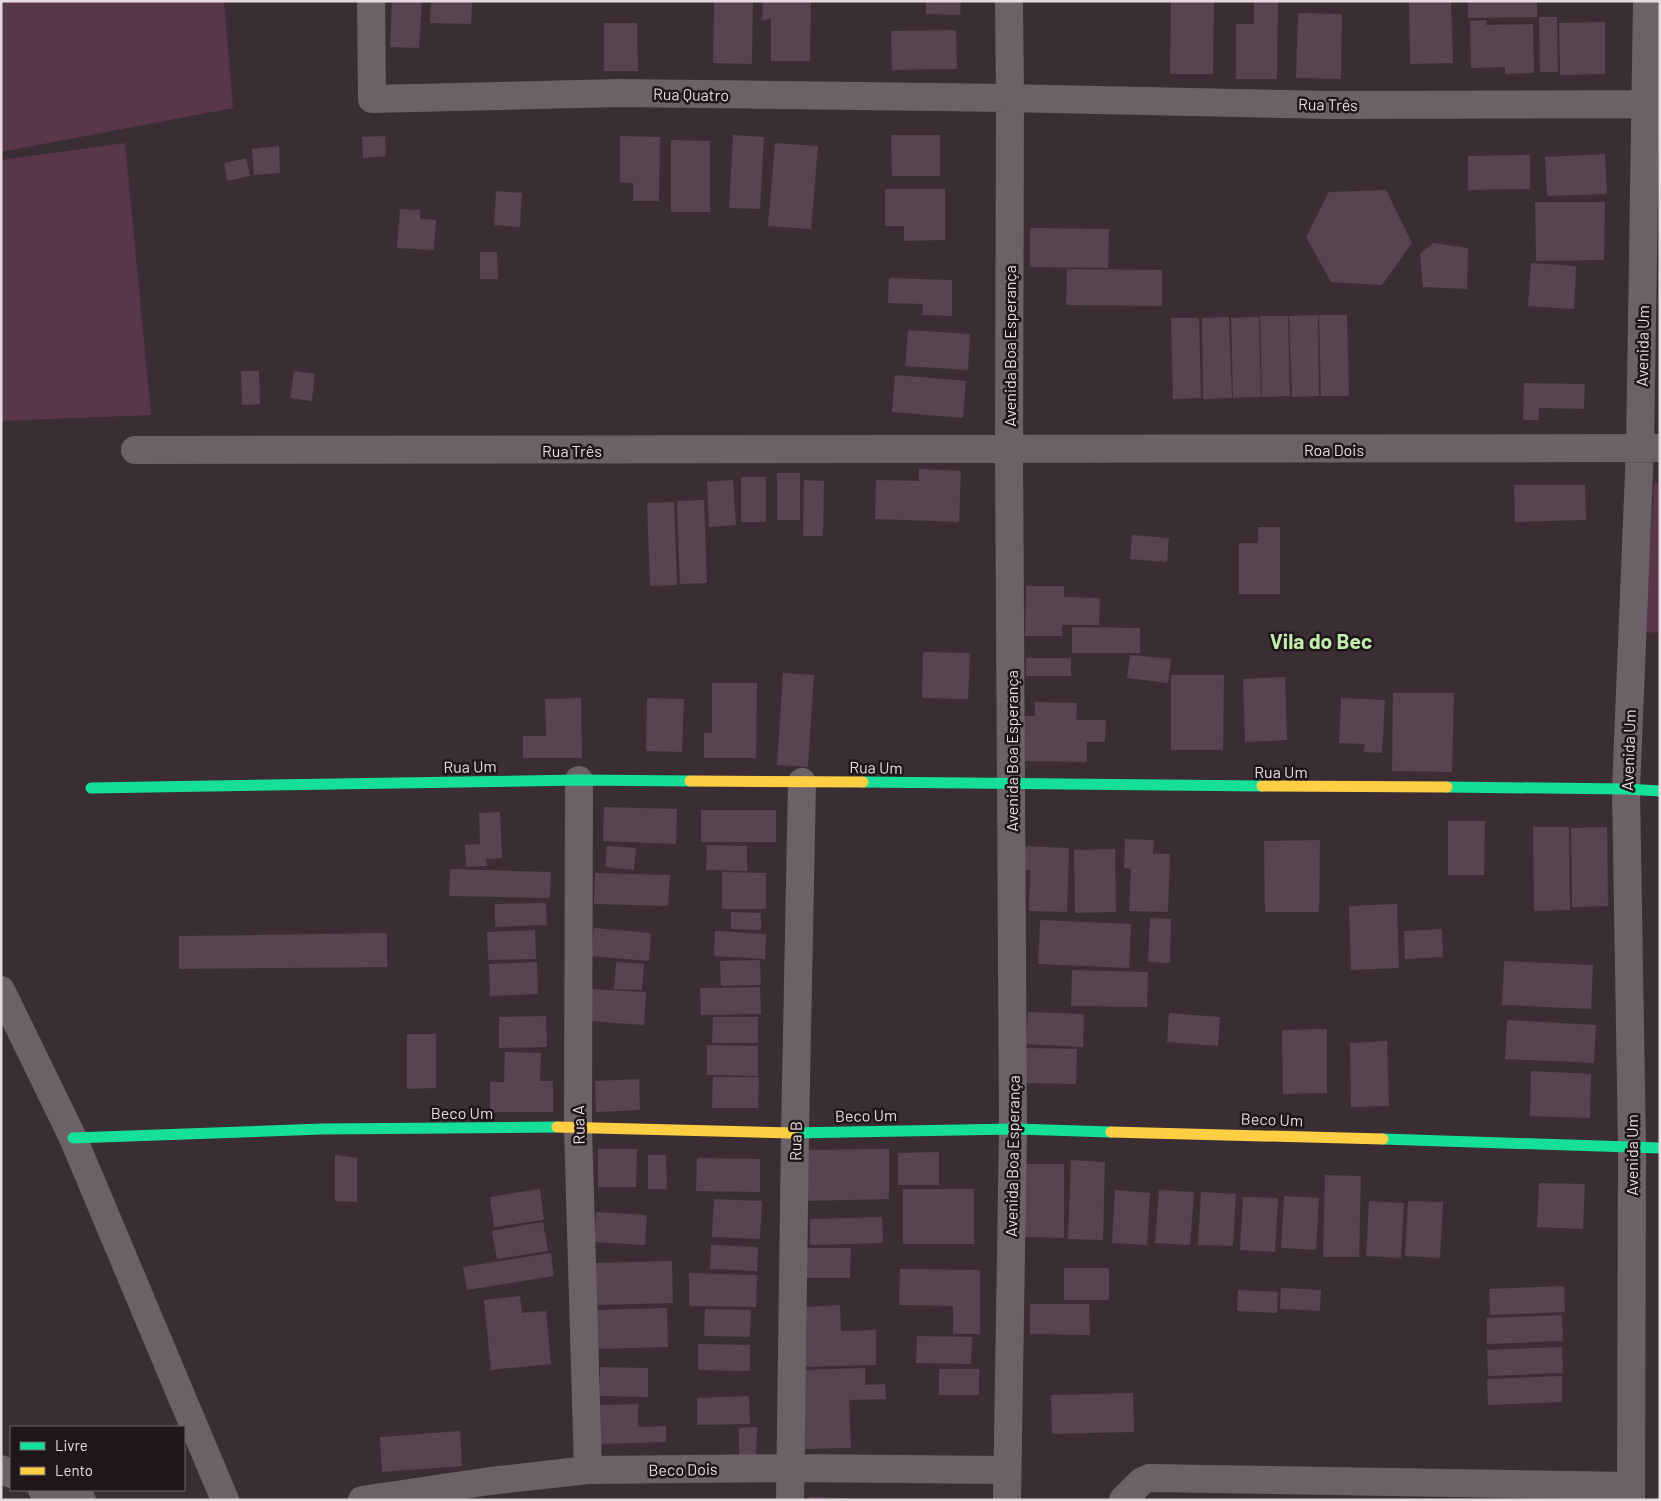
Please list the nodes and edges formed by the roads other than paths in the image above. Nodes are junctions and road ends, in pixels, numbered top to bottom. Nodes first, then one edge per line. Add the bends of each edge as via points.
1 (371, 1) edge
2 (1008, 1) edge
3 (1647, 1) edge
4 (1653, 74) edge
5 (1010, 98) junction
6 (1646, 104) junction
7 (1650, 448) edge
8 (135, 450) dead end
9 (1009, 450) junction
10 (578, 780) junction
11 (802, 782) junction
12 (1012, 785) junction
13 (91, 788) dead end
14 (1626, 789) junction
15 (1660, 791) edge
16 (1, 990) edge
17 (578, 1127) junction
18 (1013, 1129) junction
19 (795, 1133) junction
20 (73, 1138) junction
21 (1632, 1146) junction
22 (1660, 1148) edge
23 (791, 1468) junction
24 (588, 1470) junction
25 (1007, 1470) junction
26 (44, 1491) edge
27 (1631, 1493) edge
28 (82, 1500) edge
29 (225, 1500) edge
30 (362, 1500) edge
31 (790, 1500) edge
32 (1007, 1500) edge
33 (1123, 1500) edge

1 - 5 street, Rua Quatro via 372,99 619,93
2 - 5 street, Avenida Boa Esperança
3 - 4 street, Avenida Um
4 - 6 street, Avenida Um
5 - 6 street, Rua Três via 1332,105
5 - 9 street, Avenida Boa Esperança
6 - 7 street, Avenida Um
7 - 9 street, Roa Dois
7 - 14 street, Avenida Um
8 - 9 street, Rua Três
9 - 12 street, Avenida Boa Esperança
10 - 11 street, Rua Um
10 - 13 street, Rua Um
10 - 17 street, Rua A
11 - 12 street, Rua Um
11 - 19 street, Rua B
12 - 14 street, Rua Um
12 - 18 street, Avenida Boa Esperança
14 - 15 street, Rua Um
14 - 21 street, Avenida Um
16 - 20 street
17 - 19 street, Beco Um
17 - 20 street, Beco Um via 322,1129
17 - 24 street, Rua A
18 - 19 street, Beco Um
18 - 21 street, Beco Um
18 - 25 street, Avenida Boa Esperança
19 - 23 street, Rua B
20 - 29 street
21 - 22 street, Beco Um
21 - 27 street, Avenida Um
23 - 24 street, Beco Dois
23 - 25 street, Beco Dois
23 - 31 street, Rua B
24 - 30 street, Beco Dois
25 - 32 street, Avenida Boa Esperança
26 - 28 street
27 - 33 street via 1149,1478 1142,1480

